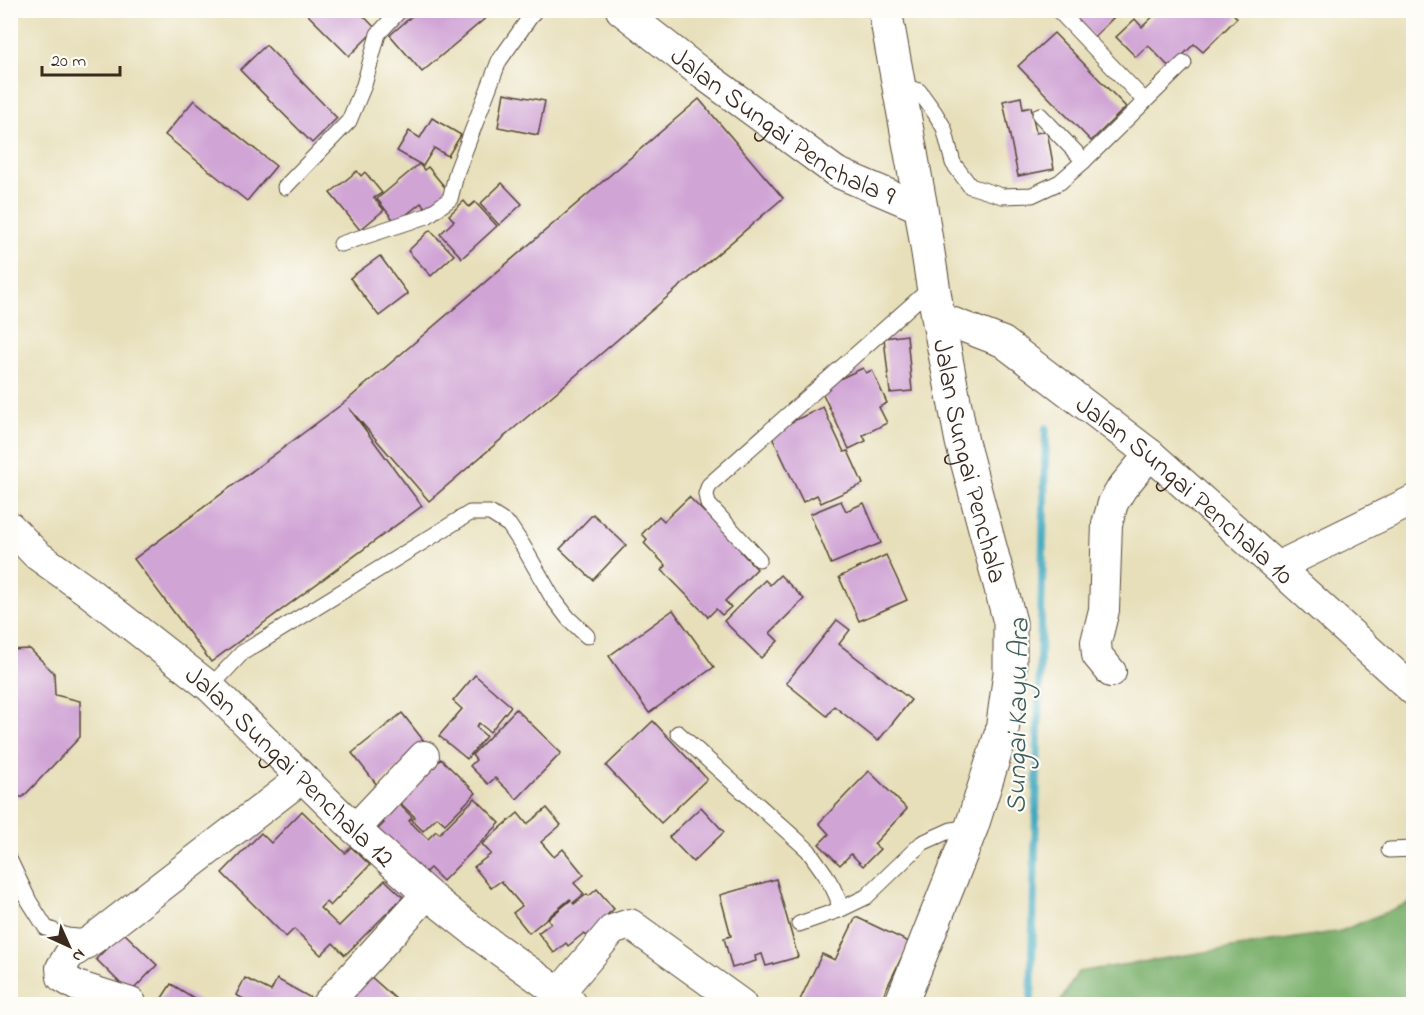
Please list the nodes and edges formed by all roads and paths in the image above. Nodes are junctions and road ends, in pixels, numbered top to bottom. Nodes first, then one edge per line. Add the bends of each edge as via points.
1 (400, 10) edge
2 (535, 10) edge
3 (621, 10) edge
4 (885, 10) edge
5 (1058, 10) edge
6 (1184, 63) dead end
7 (898, 87) junction
8 (1145, 101) junction
9 (1040, 115) dead end
10 (1084, 161) junction
11 (285, 187) dead end
12 (921, 208) junction
13 (341, 244) dead end
14 (935, 302) junction
15 (1150, 454) junction
16 (1413, 500) edge
17 (10, 527) edge
18 (759, 559) dead end
19 (1277, 567) junction
20 (587, 636) dead end
21 (1111, 672) dead end
22 (210, 687) junction
23 (1413, 691) edge
24 (678, 733) dead end
25 (424, 756) dead end
26 (302, 778) junction
27 (972, 826) junction
28 (355, 829) junction
29 (1413, 849) edge
30 (1389, 850) dead end
31 (10, 861) edge
32 (427, 894) junction
33 (839, 910) junction
34 (799, 924) dead end
35 (93, 939) junction
36 (565, 999) edge
37 (130, 1003) edge
38 (327, 1005) edge
39 (741, 1005) edge
40 (901, 1005) edge

1 - 11 lane via 378,34 349,121
2 - 13 lane via 499,61 450,199 427,216
3 - 12 street, Jalan Sungai Penchala 9 via 836,172
4 - 7 street, Jalan Sungai Penchala
5 - 8 lane
6 - 8 lane
7 - 10 lane via 919,91 944,128 953,163 970,186 1002,196 1032,195 1060,182
7 - 12 street, Jalan Sungai Penchala
8 - 10 lane
9 - 10 lane
12 - 14 street, Jalan Sungai Penchala
14 - 15 street, Jalan Sungai Penchala 10 via 1003,342
14 - 18 lane via 709,485 708,504
14 - 27 street, Jalan Sungai Penchala via 962,442 1010,622 1010,673 1002,731
15 - 19 street, Jalan Sungai Penchala 10
15 - 21 street via 1122,488 1107,524 1104,610 1096,642 1097,655
16 - 19 street
17 - 22 street, Jalan Sungai Penchala 12 via 37,555
19 - 23 street, Jalan Sungai Penchala 10
20 - 22 lane via 552,597 509,525 490,513 470,513 242,653
22 - 26 street, Jalan Sungai Penchala 12
24 - 33 lane via 808,850 833,888
25 - 28 street
26 - 28 street, Jalan Sungai Penchala 12
26 - 35 street
27 - 33 lane via 922,843 866,897
27 - 40 street, Jalan Sungai Penchala
28 - 32 street, Jalan Sungai Penchala 12
29 - 30 lane
31 - 35 lane via 28,901 46,928 67,936
32 - 36 street, Jalan Sungai Penchala 12
32 - 38 street
33 - 34 lane
35 - 37 street via 69,955 61,968 62,977 77,986
36 - 39 street via 612,930 630,924

